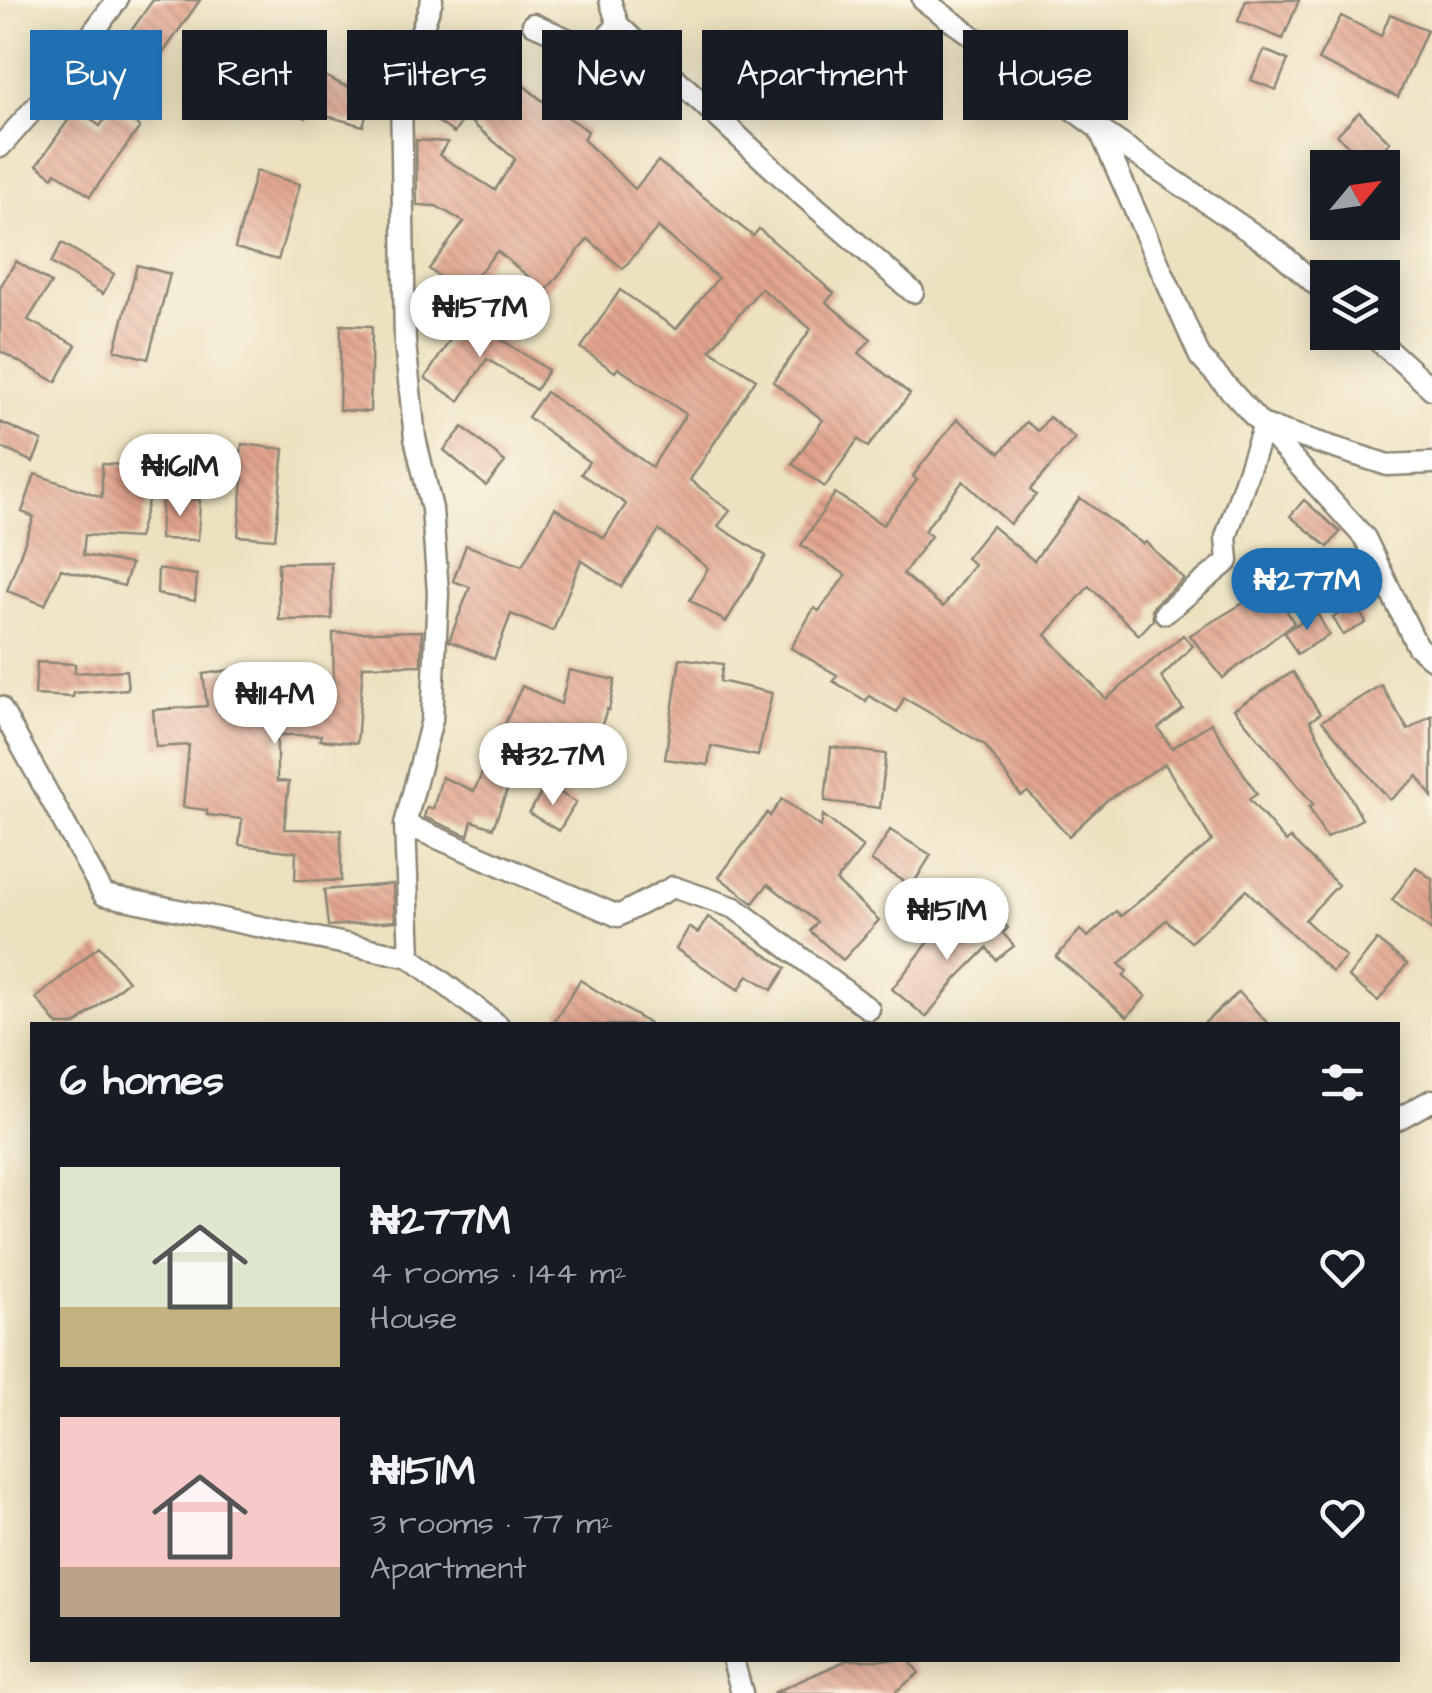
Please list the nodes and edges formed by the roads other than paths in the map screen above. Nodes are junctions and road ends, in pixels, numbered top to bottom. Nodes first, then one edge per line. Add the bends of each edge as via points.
1 (116, 0) edge
2 (432, 0) edge
3 (610, 0) edge
4 (923, 0) edge
5 (532, 24) dead end
6 (618, 25) junction
7 (1099, 129) junction
8 (0, 147) edge
9 (1310, 280) edge
10 (913, 292) dead end
11 (1389, 350) edge
12 (1432, 389) edge
13 (1264, 425) junction
14 (1432, 464) edge
15 (1164, 613) dead end
16 (1432, 659) edge
17 (0, 708) edge
18 (405, 824) junction
19 (410, 957) junction
20 (868, 1009) dead end
21 (494, 1022) edge
22 (1432, 1100) edge
23 (1400, 1118) edge
24 (734, 1662) edge
25 (742, 1693) edge

1 - 8 street
2 - 18 street via 402,90 405,342 415,438 432,509 438,593 432,720
3 - 6 street
4 - 7 street
5 - 6 street via 594,51
6 - 10 street
7 - 9 street
7 - 13 street via 1200,357
11 - 12 street
13 - 14 street via 1388,465
13 - 15 street via 1226,537 1228,561
13 - 16 street via 1365,538 1418,646
17 - 19 street via 104,895
18 - 19 street
18 - 20 street via 618,916 673,888 734,908
19 - 21 street
22 - 23 street
24 - 25 street

